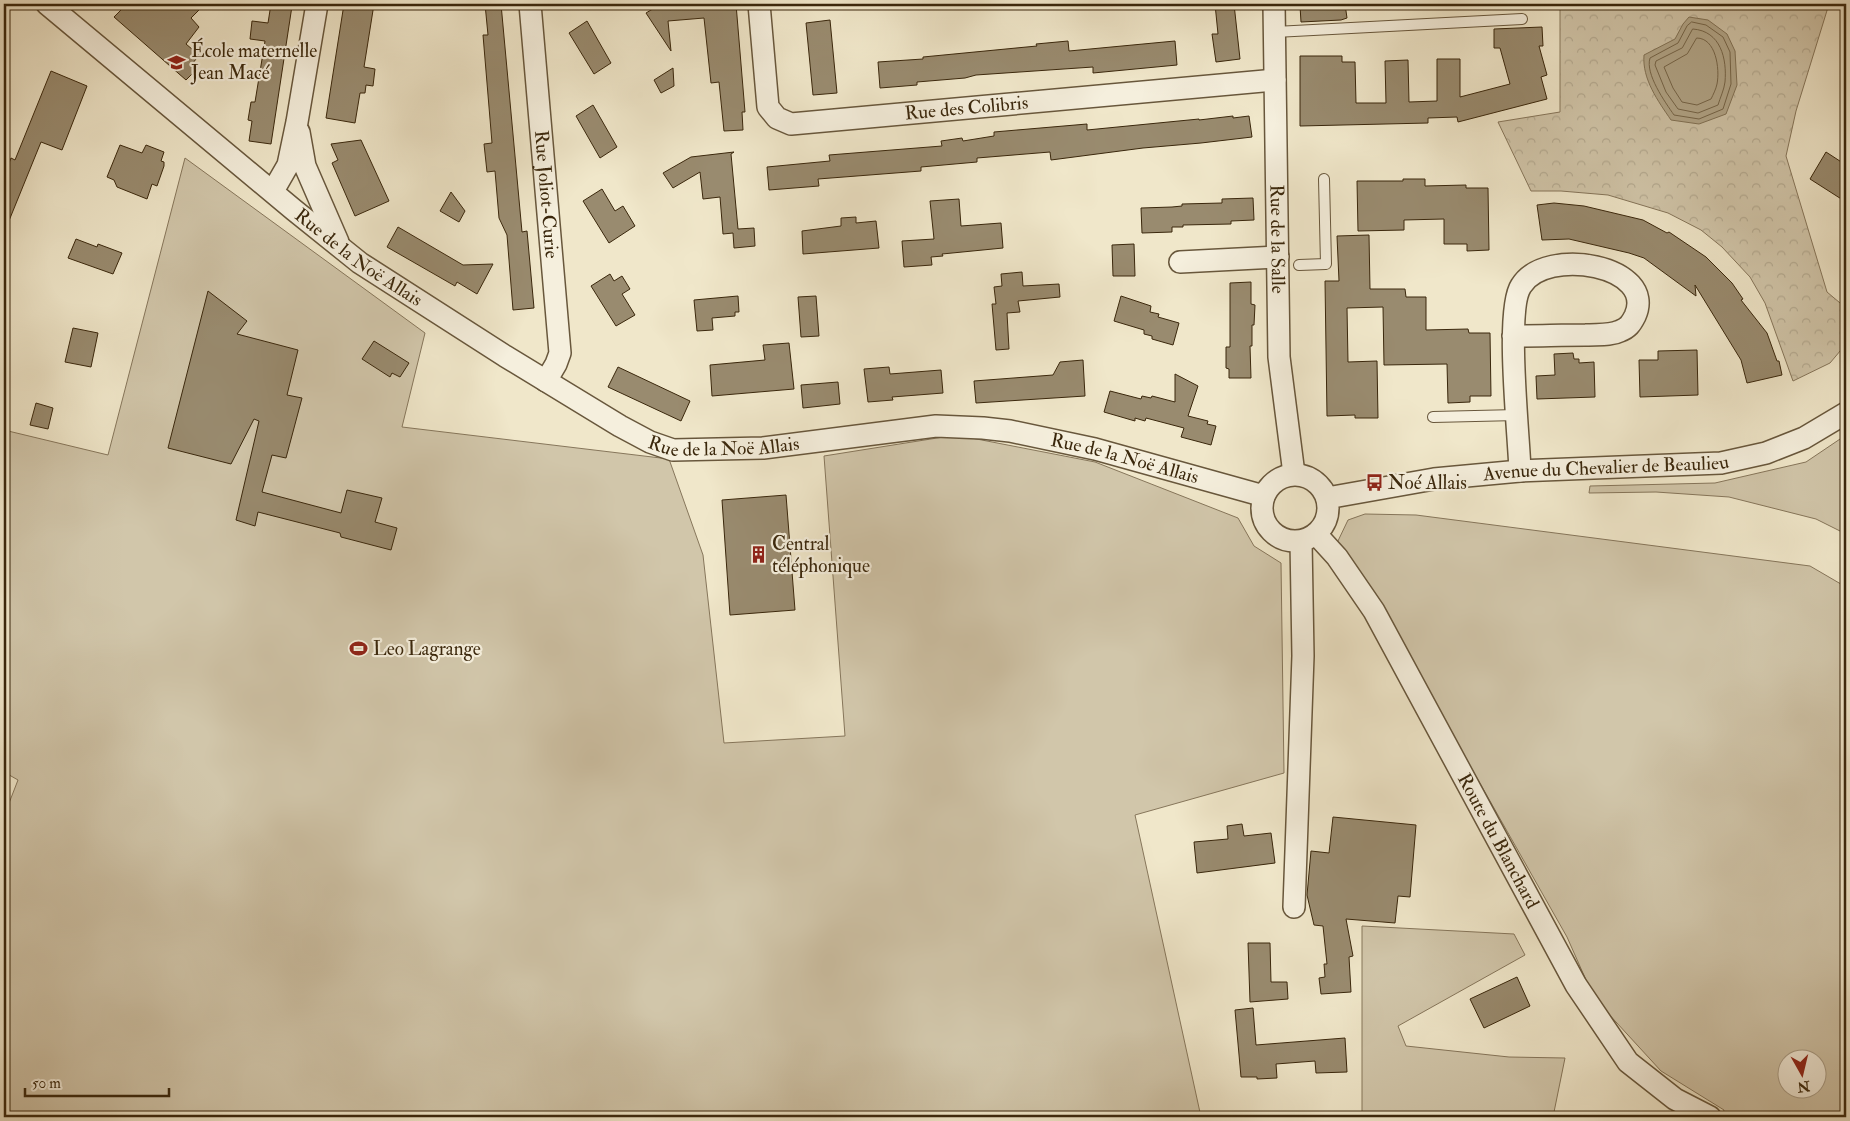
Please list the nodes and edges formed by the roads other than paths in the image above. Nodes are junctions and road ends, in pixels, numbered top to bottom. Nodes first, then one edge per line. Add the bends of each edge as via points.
1 (47, 4) edge
2 (67, 4) edge
3 (318, 4) edge
4 (530, 4) edge
5 (759, 4) edge
6 (1274, 4) edge
7 (1522, 19) dead end
8 (1275, 32) junction
9 (1275, 80) junction
10 (297, 122) junction
11 (1324, 179) dead end
12 (311, 181) junction
13 (265, 185) junction
14 (294, 210) junction
15 (340, 246) junction
16 (1278, 257) junction
17 (1180, 262) dead end
18 (1299, 264) dead end
19 (1513, 336) junction
20 (546, 381) junction
21 (1846, 413) edge
22 (1517, 415) junction
23 (1434, 417) dead end
24 (1520, 471) junction
25 (1294, 474) junction
26 (1264, 496) junction
27 (1327, 498) junction
28 (1308, 538) junction
29 (1294, 908) dead end
30 (1710, 1117) edge

1 - 13 street, Rue de la Noë Allais
2 - 13 street, Rue de la Noë Allais
3 - 10 street
4 - 20 street, Rue Joliot-Curie via 560,353
5 - 9 street, Rue des Colibris via 768,108 777,118 791,124
6 - 8 street, Rue de la Salle
7 - 8 lane
8 - 9 street, Rue de la Salle
9 - 16 street, Rue de la Salle
10 - 12 street
10 - 13 street via 288,165
11 - 18 lane via 1326,264
12 - 14 street
12 - 15 street
13 - 14 street, Rue de la Noë Allais
14 - 15 street, Rue de la Noë Allais
15 - 20 street, Rue de la Noë Allais via 360,263
16 - 17 street
16 - 25 street, Rue de la Salle via 1280,357
19 - 19 street via 1514,307 1520,286 1546,266 1579,264 1617,273 1630,282 1636,296 1637,311 1630,326 1619,332
19 - 22 street
20 - 26 street, Rue de la Noë Allais via 620,426 673,450 763,448 936,426 983,428 1095,449
21 - 24 street, Avenue du Chevalier de Beaulieu via 1804,438 1721,463
22 - 23 lane
22 - 24 street
24 - 27 street, Avenue du Chevalier de Beaulieu via 1434,479
25 - 26 street via 1275,481
25 - 27 street via 1315,481
26 - 28 street via 1262,508 1269,529 1289,541
27 - 28 street via 1328,517 1324,525
28 - 29 street
28 - 30 street, Route du Blanchard via 1337,558 1374,611 1576,985 1628,1062 1675,1099

